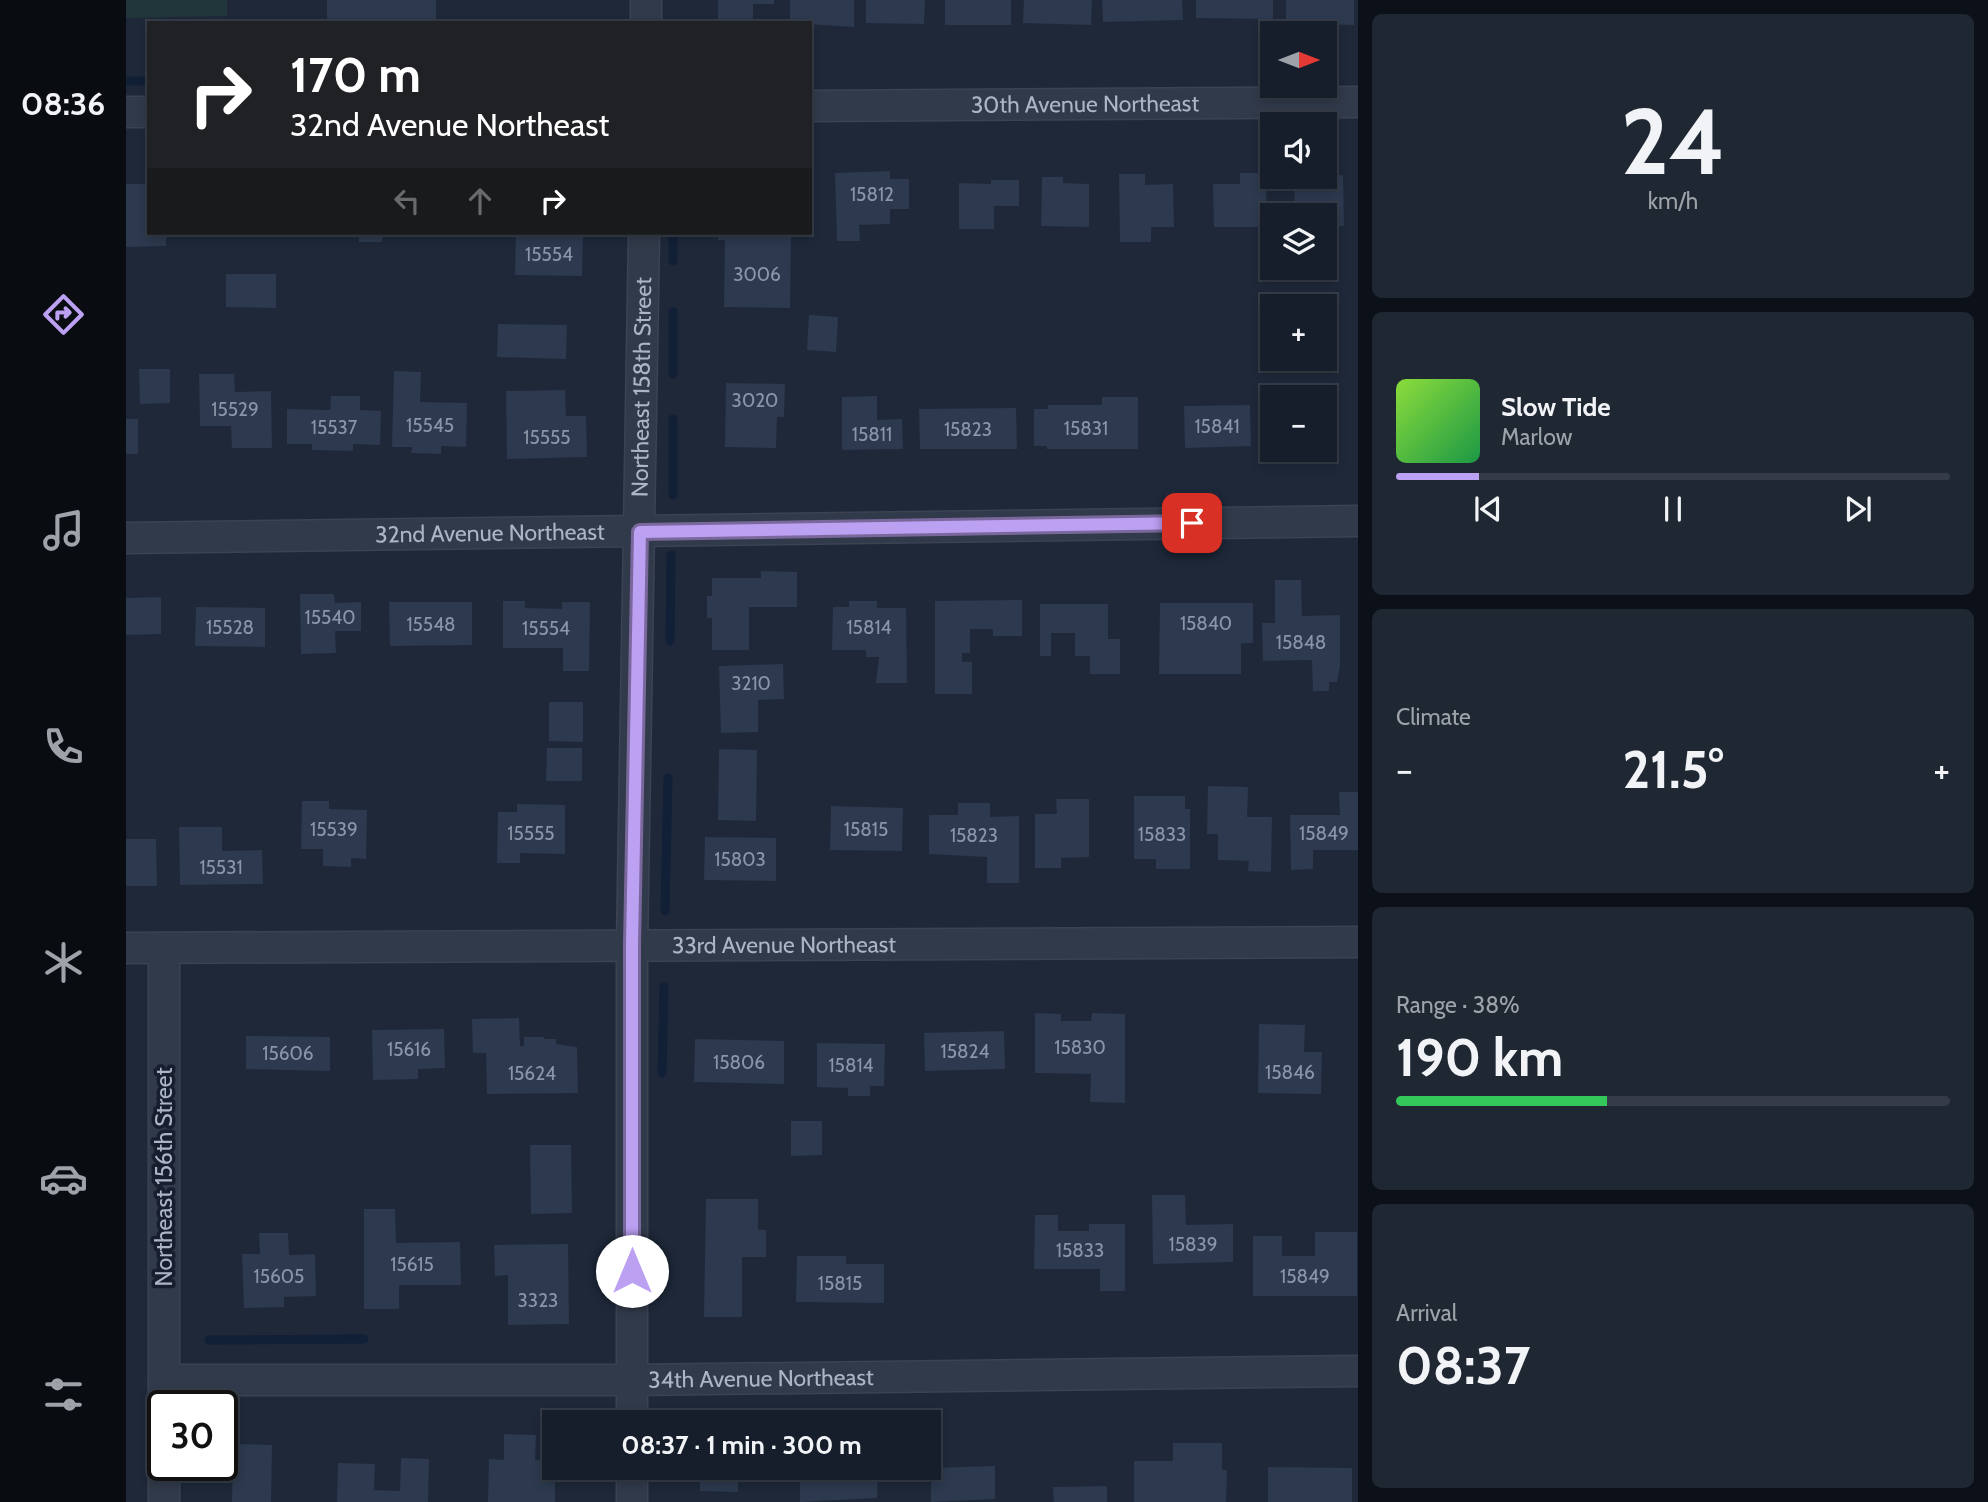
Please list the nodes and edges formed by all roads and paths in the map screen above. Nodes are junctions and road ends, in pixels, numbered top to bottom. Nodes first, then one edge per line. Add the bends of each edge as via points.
1 (646, 0) edge
2 (646, 21) edge
3 (1358, 102) edge
4 (812, 106) edge
5 (126, 112) edge
6 (147, 112) edge
7 (644, 235) edge
8 (1358, 521) edge
9 (640, 532) junction
10 (126, 538) edge
11 (1358, 942) edge
12 (632, 944) junction
13 (126, 948) edge
14 (164, 948) junction
15 (1358, 1371) edge
16 (632, 1380) junction
17 (164, 1390) edge
18 (238, 1391) edge
19 (632, 1410) edge
20 (632, 1480) edge
21 (164, 1481) edge
22 (164, 1502) edge
23 (632, 1502) edge

1 - 2 street
3 - 4 street, 30th Avenue Northeast
5 - 6 street
7 - 9 street, Northeast 158th Street
8 - 9 street, 32nd Avenue Northeast
9 - 10 street, 32nd Avenue Northeast
9 - 12 street, Northeast 158th Street
11 - 12 street, 33rd Avenue Northeast
12 - 14 street, 33rd Avenue Northeast
12 - 16 street, Northeast 158th Street
13 - 14 street, 33rd Avenue Northeast
14 - 17 street, Northeast 156th Street
15 - 16 street, 34th Avenue Northeast
16 - 18 street, 34th Avenue Northeast
16 - 19 street, Northeast 158th Street
20 - 23 street
21 - 22 street

